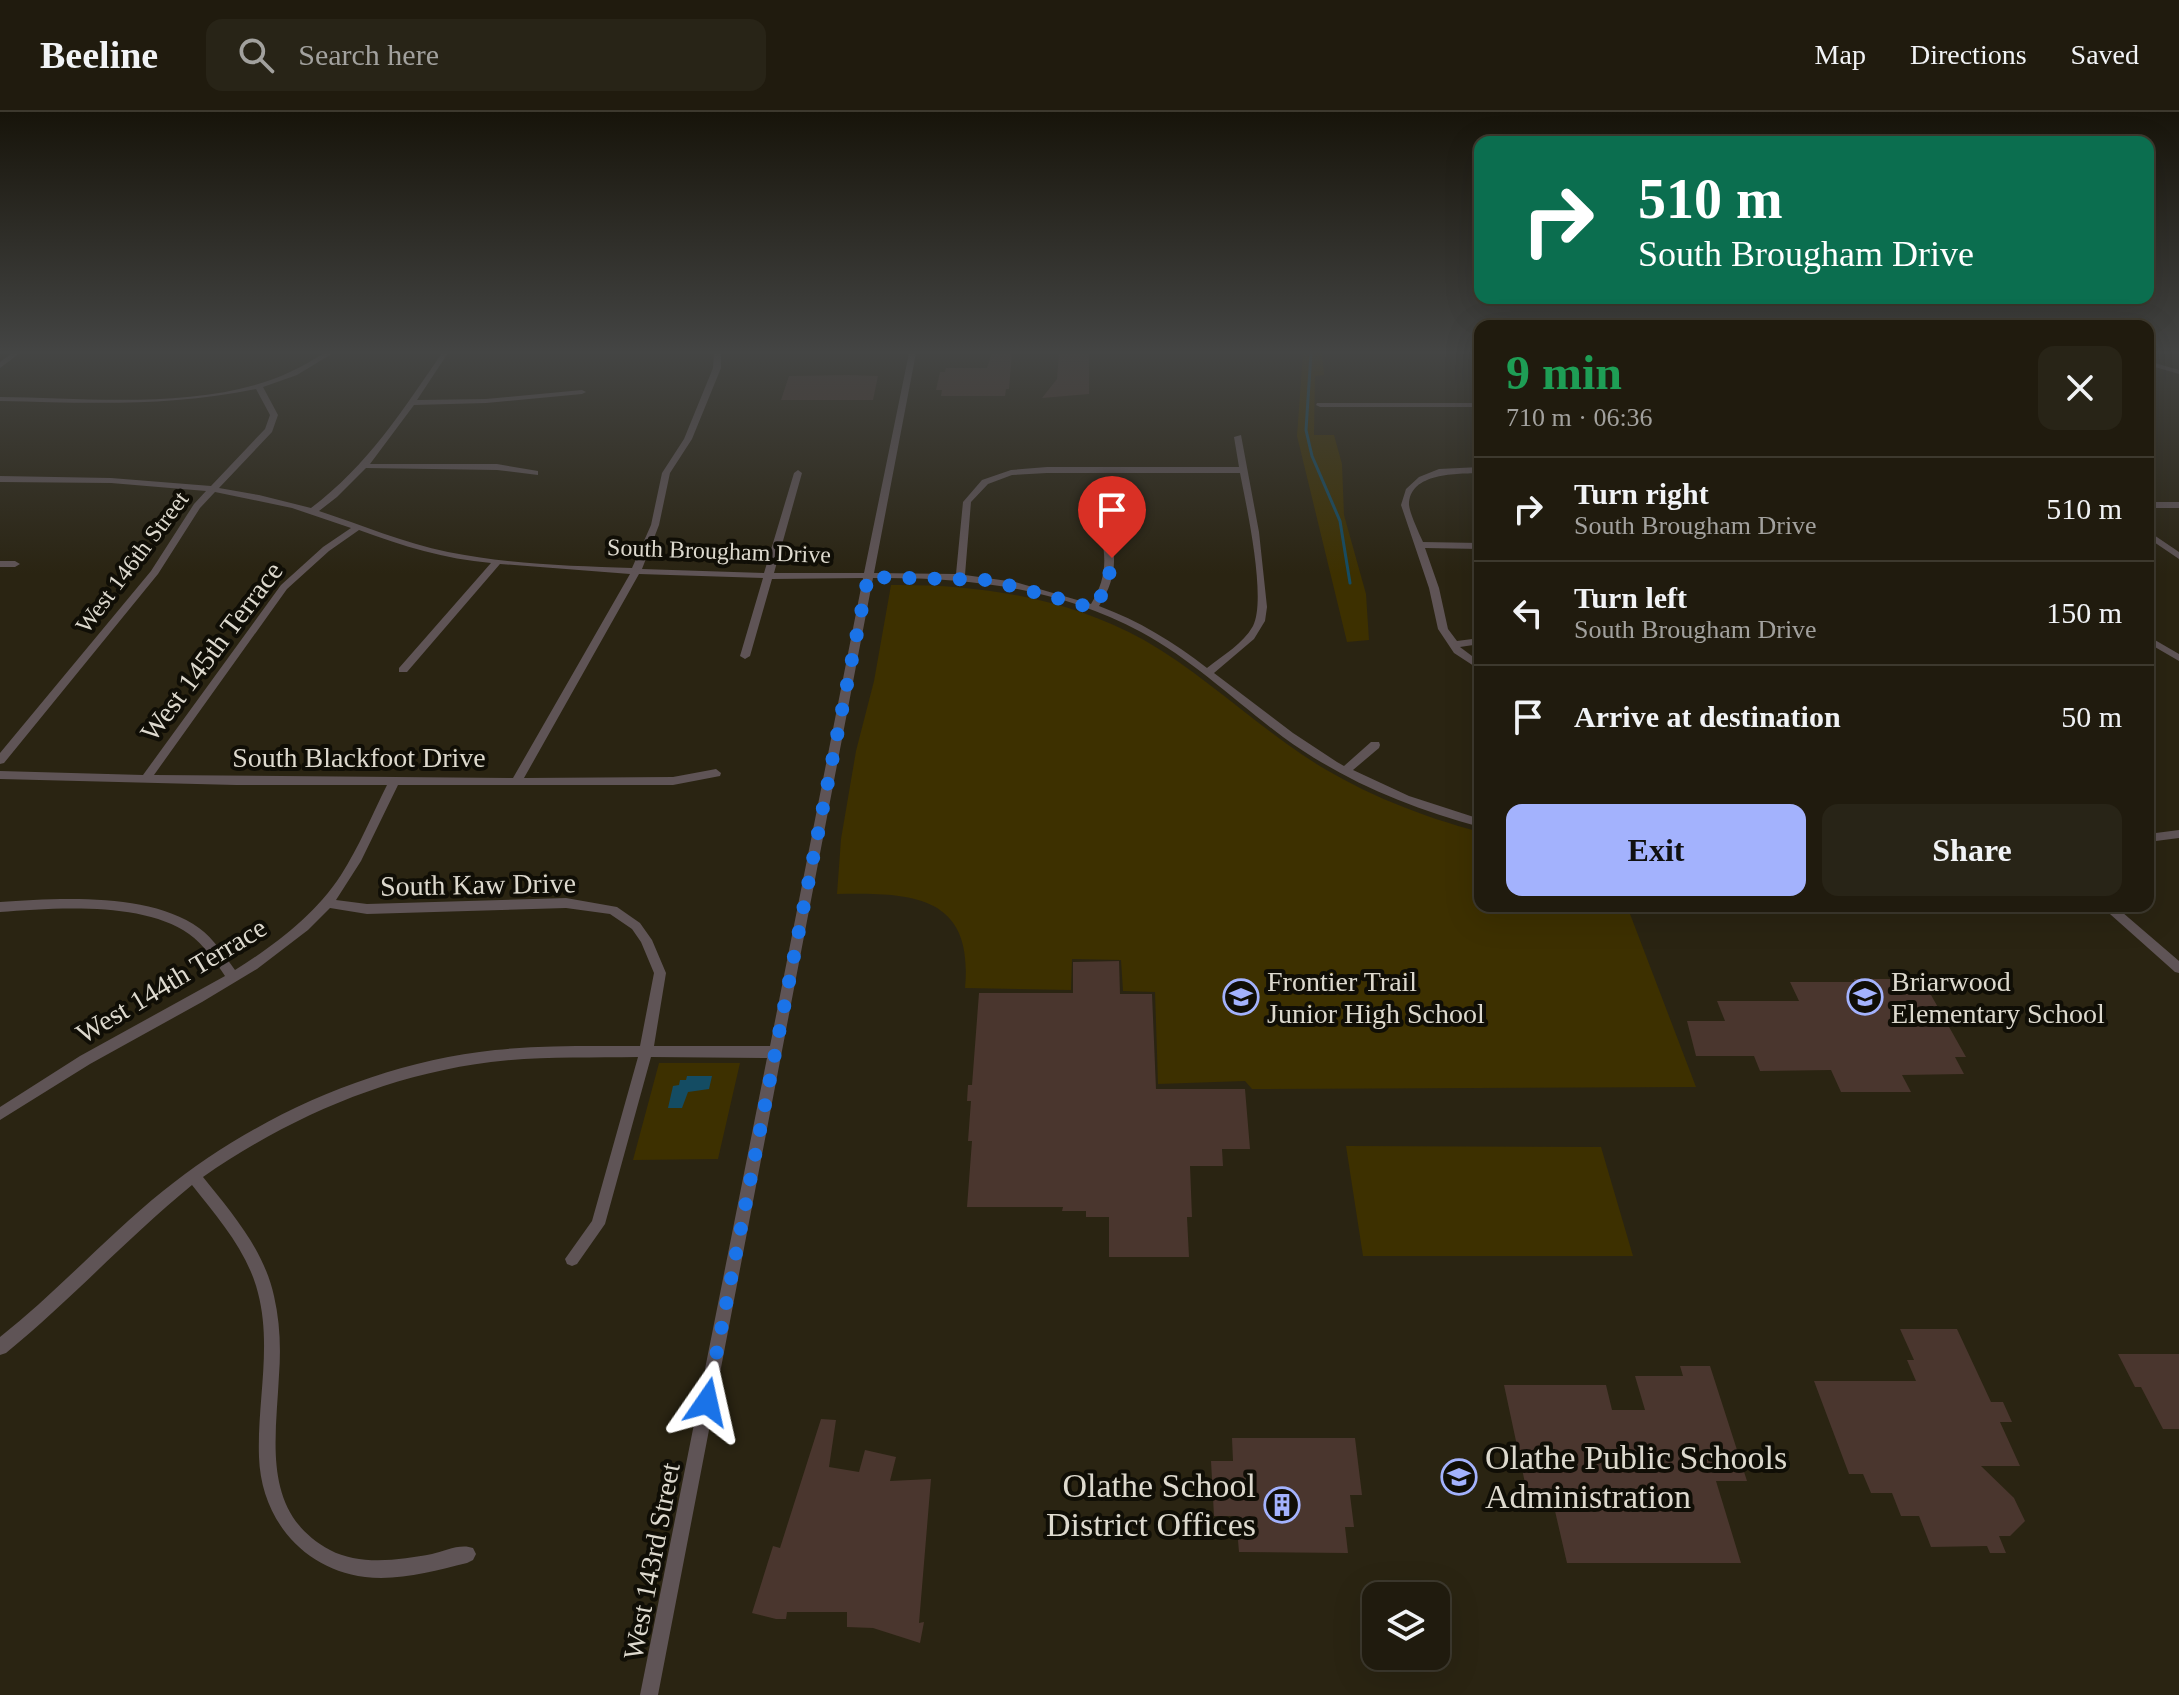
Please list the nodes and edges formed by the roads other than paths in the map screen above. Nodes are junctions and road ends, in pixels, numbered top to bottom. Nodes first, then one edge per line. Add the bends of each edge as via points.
1 (270, 427) edge
2 (394, 427) edge
3 (693, 427) edge
4 (897, 427) edge
5 (1238, 437) dead end
6 (367, 466) junction
7 (1243, 470) junction
8 (1474, 471) edge
9 (535, 473) dead end
10 (798, 473) dead end
11 (0, 479) edge
12 (13, 479) junction
13 (212, 490) junction
14 (0, 491) edge
15 (2154, 505) edge
16 (2179, 505) edge
17 (313, 511) junction
18 (356, 528) junction
19 (2154, 538) edge
20 (1107, 540) dead end
21 (1418, 545) junction
22 (1474, 546) edge
23 (2179, 556) edge
24 (497, 562) junction
25 (0, 564) edge
26 (15, 564) dead end
27 (636, 571) junction
28 (767, 576) junction
29 (868, 577) junction
30 (960, 579) junction
31 (1093, 608) junction
32 (1474, 642) edge
33 (2154, 643) edge
34 (1454, 645) junction
35 (745, 656) dead end
36 (2179, 658) edge
37 (1474, 662) edge
38 (403, 670) dead end
39 (1207, 673) junction
40 (1375, 745) dead end
41 (0, 760) edge
42 (1346, 770) junction
43 (716, 773) dead end
44 (0, 775) edge
45 (146, 778) junction
46 (394, 782) junction
47 (516, 782) junction
48 (1474, 822) edge
49 (2179, 834) edge
50 (2154, 837) edge
51 (327, 903) junction
52 (0, 907) edge
53 (2114, 912) edge
54 (2179, 968) edge
55 (233, 977) junction
56 (646, 1051) junction
57 (774, 1052) junction
58 (0, 1114) edge
59 (193, 1176) junction
60 (572, 1259) dead end
61 (0, 1347) edge
62 (467, 1554) dead end
63 (649, 1695) edge

1 - 13 street, West 146th Street
2 - 6 street
3 - 27 street via 666,473 655,525
4 - 29 street, West 143rd Street
5 - 7 street
6 - 9 street via 497,467
6 - 17 street
7 - 30 street via 1047,470 985,482 967,502
7 - 39 street via 1262,589 1260,621 1245,642
8 - 21 street via 1430,475 1410,489 1405,505
10 - 28 street
11 - 12 street, South Brougham Drive
12 - 13 street, South Brougham Drive via 112,480
12 - 14 street
13 - 17 street, South Brougham Drive
13 - 41 street, West 146th Street via 182,524 155,572
15 - 16 street
17 - 18 street, South Brougham Drive
18 - 24 street, South Brougham Drive via 417,549
18 - 45 street, West 145th Terrace via 284,587
19 - 23 street
20 - 31 street via 1112,558 1107,587
21 - 22 street
21 - 34 street via 1443,629
24 - 27 street, South Brougham Drive
24 - 38 street
25 - 26 street
27 - 28 street, South Brougham Drive
27 - 47 street
28 - 29 street, South Brougham Drive
28 - 35 street
29 - 30 street, South Brougham Drive
29 - 57 street, West 143rd Street
30 - 31 street, South Brougham Drive via 989,580
31 - 39 street, South Brougham Drive via 1122,618
32 - 34 street
33 - 36 street
34 - 37 street
39 - 42 street, South Brougham Drive via 1291,738
40 - 42 street
42 - 48 street, South Brougham Drive via 1372,786
43 - 47 street, South Blackfoot Drive via 673,781
44 - 45 street, South Blackfoot Drive
45 - 46 street, South Blackfoot Drive
46 - 47 street, South Blackfoot Drive
46 - 51 street, West 144th Terrace
49 - 50 street
51 - 55 street, West 144th Terrace
51 - 56 street, South Kaw Drive via 367,909 566,903 613,910 636,926 660,973
52 - 55 street via 48,903 135,909 188,926
53 - 54 street
55 - 58 street, West 144th Terrace
56 - 57 street
56 - 59 street via 523,1053 390,1078 284,1120
56 - 60 street, South Kaw Drive via 598,1224
57 - 63 street, West 143rd Street
59 - 61 street
59 - 62 street via 247,1247 266,1295 274,1352 268,1473 276,1504 292,1531 316,1552 364,1568 406,1567

